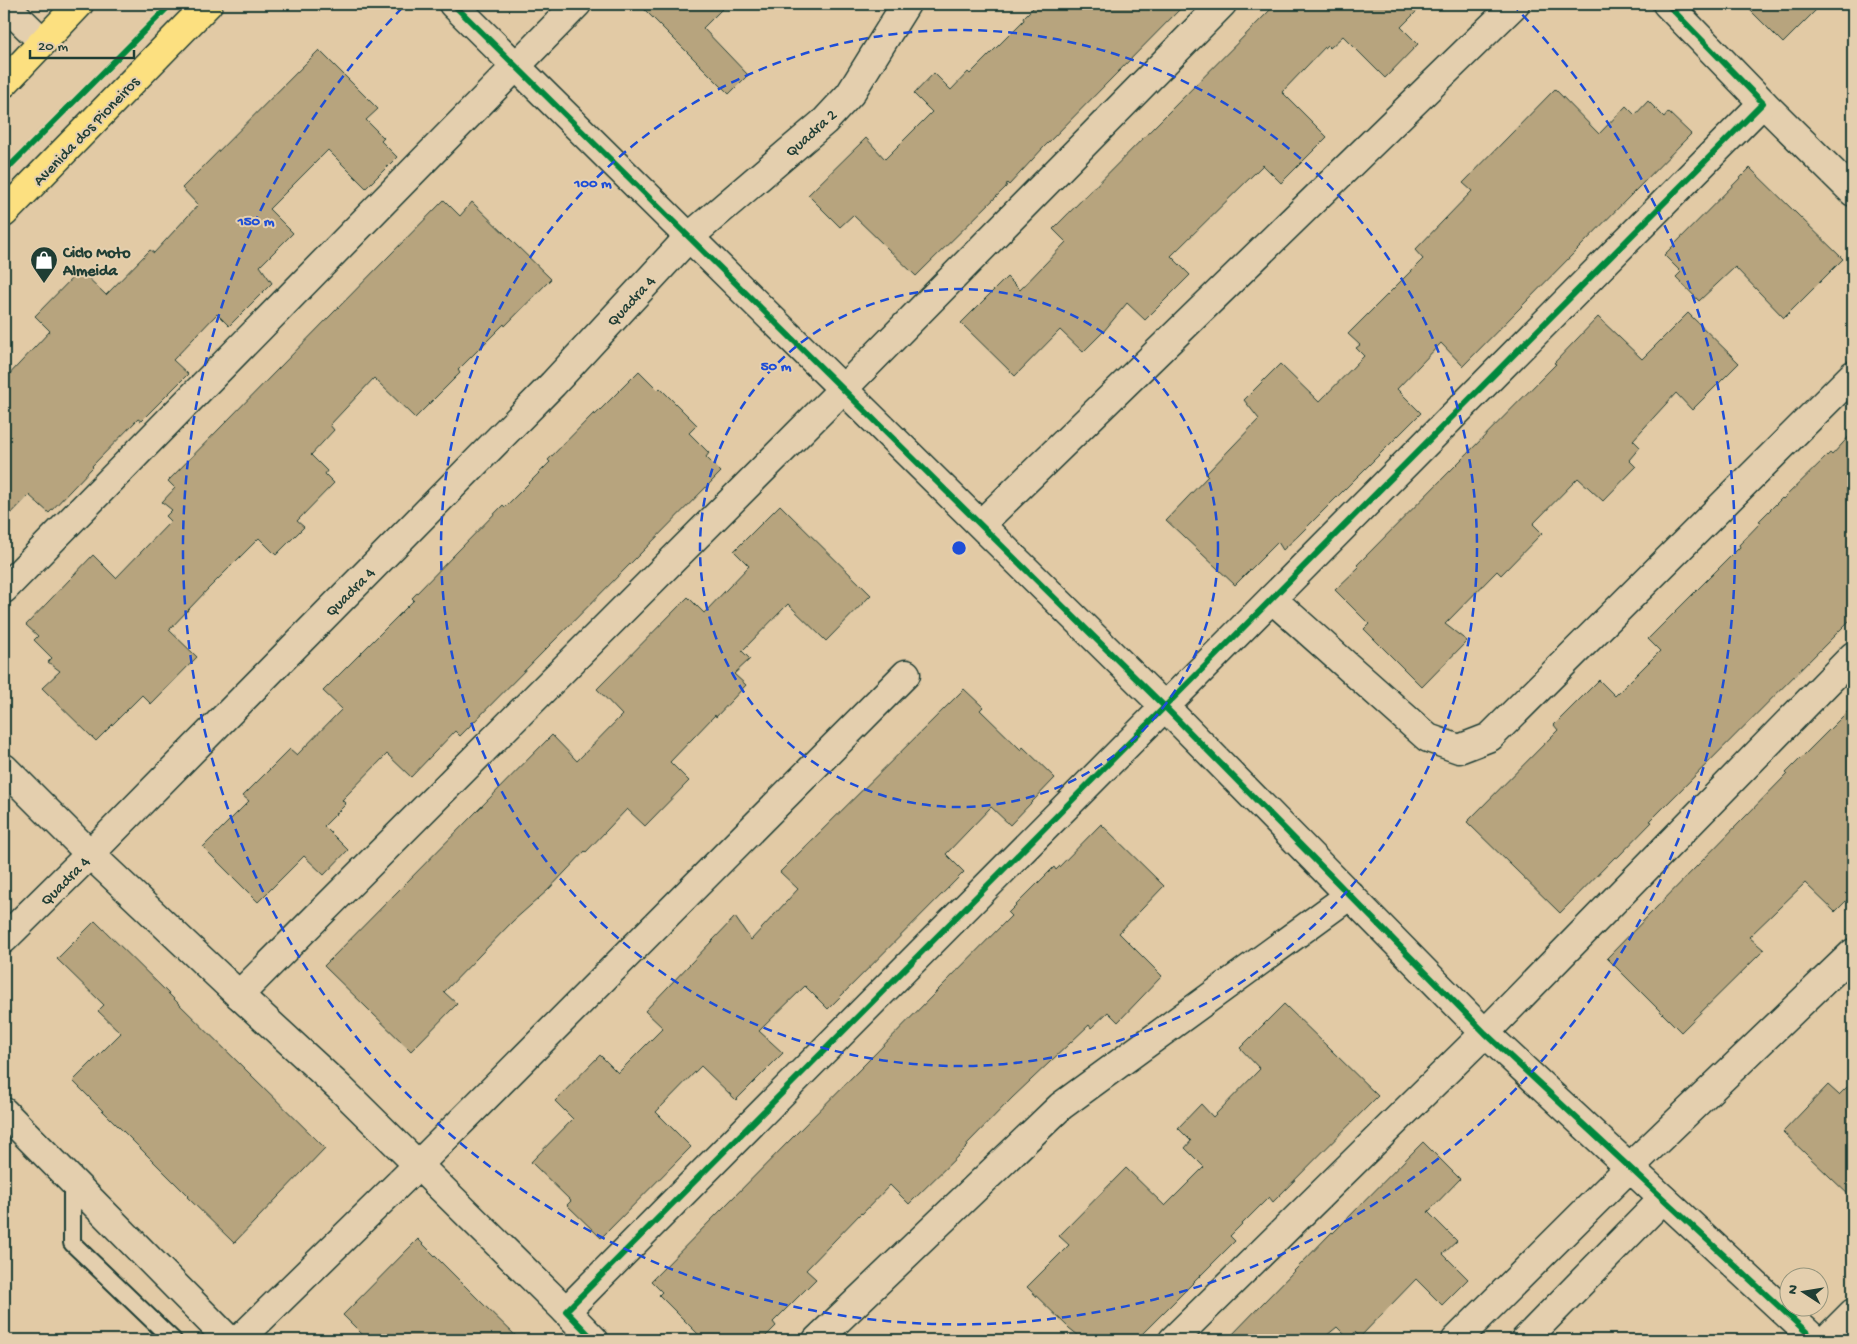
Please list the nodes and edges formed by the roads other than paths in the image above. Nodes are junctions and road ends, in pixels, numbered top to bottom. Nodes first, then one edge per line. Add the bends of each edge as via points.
1 (4, 4) edge
2 (79, 4) edge
3 (208, 4) edge
4 (453, 4) edge
5 (577, 4) edge
6 (906, 4) edge
7 (1222, 4) edge
8 (1515, 4) edge
9 (1667, 4) edge
10 (43, 42) junction
11 (515, 65) junction
12 (4, 83) edge
13 (1763, 103) junction
14 (1853, 192) edge
15 (4, 213) edge
16 (688, 238) junction
17 (1853, 375) edge
18 (844, 388) junction
19 (981, 524) junction
20 (4, 589) edge
21 (1272, 599) junction
22 (1853, 656) edge
23 (906, 674) dead end
24 (1165, 706) junction
25 (4, 768) edge
26 (90, 854) junction
27 (1350, 895) junction
28 (4, 939) edge
29 (1853, 953) edge
30 (239, 995) junction
31 (1485, 1033) junction
32 (4, 1112) edge
33 (418, 1165) junction
34 (1629, 1168) junction
35 (72, 1181) junction
36 (1663, 1198) junction
37 (566, 1311) junction
38 (1853, 1313) edge
39 (173, 1340) edge
40 (230, 1340) edge
41 (239, 1340) edge
42 (594, 1340) edge
43 (817, 1340) edge
44 (1173, 1340) edge
45 (1456, 1340) edge
46 (1525, 1340) edge
47 (1815, 1340) edge
48 (1826, 1340) edge

1 - 10 street
2 - 10 main road
3 - 15 main road, Avenida dos Pioneiros
4 - 11 street
5 - 11 street
6 - 16 street, Quadra 2 via 850,94 824,121
7 - 18 street
8 - 19 street
9 - 13 street
10 - 12 main road
11 - 16 street
11 - 20 street
13 - 14 street
13 - 21 street
16 - 18 street
16 - 26 street, Quadra 4 via 553,384
17 - 21 street via 1490,737 1459,749 1428,738
18 - 19 street
18 - 30 street
19 - 24 street
21 - 24 street
22 - 31 street
23 - 33 street
24 - 27 street
24 - 37 street
25 - 26 street
26 - 28 street, Quadra 4
26 - 30 street
27 - 31 street
27 - 43 street via 1061,1106
29 - 34 street
30 - 33 street
31 - 34 street
31 - 44 street
32 - 35 street
33 - 37 street
33 - 41 street
34 - 36 street
34 - 45 street
35 - 39 lane via 72,1243
35 - 40 street
36 - 46 street
36 - 47 street
37 - 42 street
38 - 48 street

